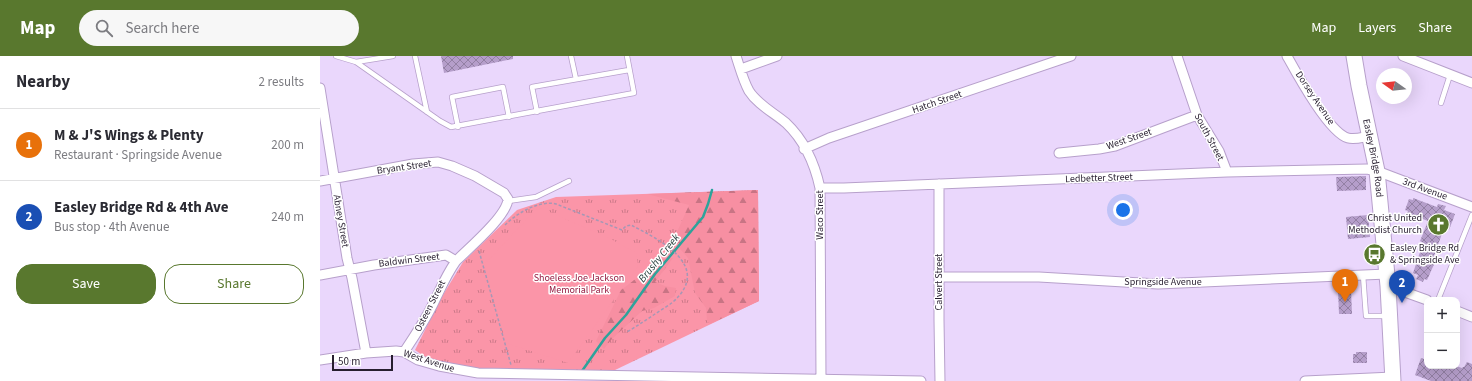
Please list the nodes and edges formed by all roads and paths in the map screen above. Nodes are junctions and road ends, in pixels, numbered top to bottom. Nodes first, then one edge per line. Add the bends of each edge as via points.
1 (336, 56) edge
2 (393, 56) edge
3 (415, 56) edge
4 (571, 56) edge
5 (627, 56) edge
6 (736, 56) edge
7 (778, 56) edge
8 (1071, 56) edge
9 (1177, 56) edge
10 (1287, 56) edge
11 (1354, 56) edge
12 (1403, 56) edge
13 (356, 62) junction
14 (629, 70) junction
15 (741, 70) junction
16 (1450, 75) junction
17 (576, 79) junction
18 (1472, 83) edge
19 (320, 88) edge
20 (1441, 102) dead end
21 (427, 112) junction
22 (536, 112) junction
23 (1197, 115) junction
24 (509, 117) junction
25 (458, 126) junction
26 (1370, 136) junction
27 (804, 149) junction
28 (1058, 153) dead end
29 (1377, 171) junction
30 (1227, 172) junction
31 (334, 178) junction
32 (320, 181) edge
33 (569, 181) dead end
34 (938, 184) junction
35 (820, 188) junction
36 (507, 197) junction
37 (1472, 207) edge
38 (1472, 215) edge
39 (500, 229) dead end
40 (478, 249) dead end
41 (456, 261) junction
42 (350, 269) junction
43 (320, 275) edge
44 (1363, 276) junction
45 (939, 277) junction
46 (1388, 280) junction
47 (1439, 297) edge
48 (1424, 298) edge
49 (1460, 312) edge
50 (1390, 316) junction
51 (1472, 317) edge
52 (628, 332) dead end
53 (404, 352) junction
54 (366, 353) junction
55 (320, 360) edge
56 (512, 370) dead end
57 (688, 379) edge
58 (1393, 379) edge
59 (821, 380) junction
60 (922, 381) edge
61 (940, 381) edge
62 (1305, 381) edge

1 - 13 lane
2 - 13 lane
3 - 21 lane
4 - 17 lane
5 - 14 lane
6 - 15 street, Waco Street
7 - 15 street
8 - 27 street, Hatch Street via 829,138
9 - 23 street, South Street
10 - 26 street, Dorsey Avenue via 1317,105 1340,134 1354,139
11 - 26 highway, Easley Bridge Road
12 - 16 street
13 - 21 lane
14 - 17 lane
14 - 22 lane via 634,93
15 - 27 street, Waco Street via 753,96 788,126
16 - 18 street
16 - 20 lane
17 - 22 lane via 532,87
19 - 31 street, Abney Street
21 - 25 lane via 452,127
22 - 24 lane
23 - 28 street, West Street via 1115,146
23 - 30 street, South Street
24 - 25 lane
24 - 25 lane via 503,88 452,97
26 - 29 highway, Easley Bridge Road
27 - 35 street, Waco Street via 813,163
29 - 30 street, Ledbetter Street via 1367,169
29 - 37 street, 3rd Avenue
29 - 46 highway, Easley Bridge Road
30 - 34 street, Ledbetter Street
31 - 32 street, Bryant Street
31 - 36 street, Bryant Street via 438,162 475,176
31 - 42 street, Abney Street
33 - 36 lane via 536,197
34 - 35 street, Ledbetter Street
34 - 45 street, Calvert Street
35 - 59 street, Waco Street
36 - 41 street via 507,207 501,216
38 - 47 lane
39 - 52 path via 511,219 548,202 622,230 632,225 668,246 686,266 688,280 673,302
40 - 56 path
41 - 42 street, Baldwin Street via 446,255
41 - 53 street, Osteen Street via 420,329
42 - 43 street, Baldwin Street
42 - 54 street, Abney Street
44 - 45 street, Springside Avenue via 1158,284 1040,277
44 - 46 street, Springside Avenue
44 - 50 lane via 1366,316
45 - 61 street, Calvert Street
46 - 48 street
46 - 50 highway, Easley Bridge Road
49 - 51 street
50 - 58 highway, Easley Bridge Road
53 - 54 street, West Avenue
53 - 57 street, West Avenue via 418,360 438,366 478,373
54 - 55 street, West Avenue
57 - 59 street, West Avenue
58 - 62 street
59 - 60 street, West Avenue

